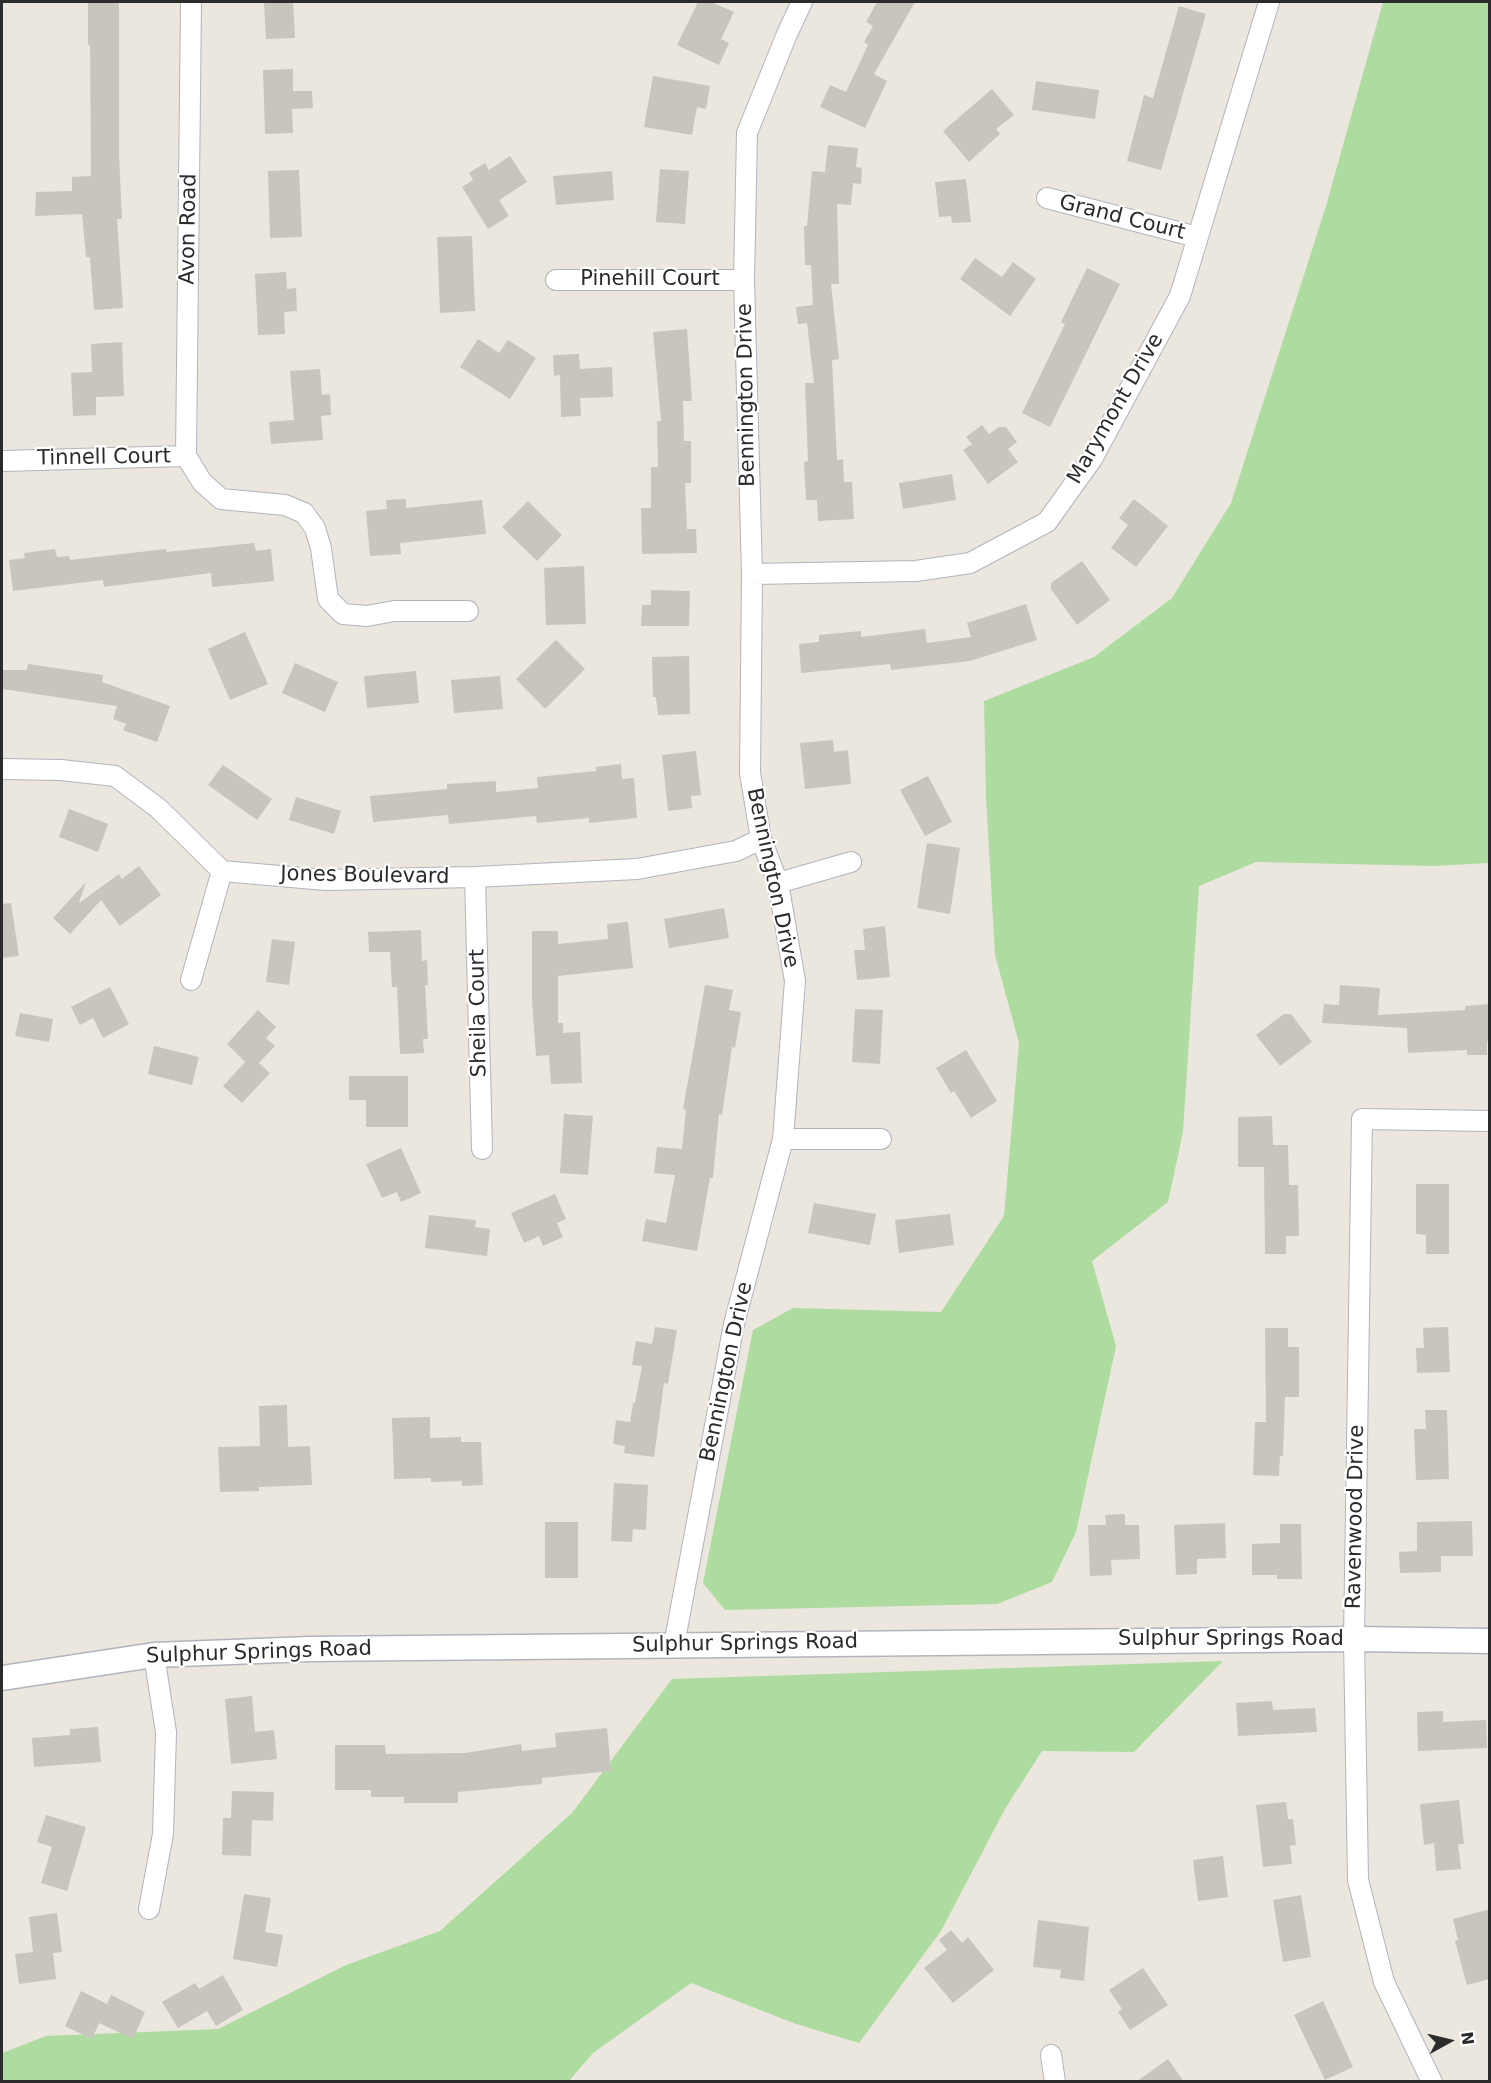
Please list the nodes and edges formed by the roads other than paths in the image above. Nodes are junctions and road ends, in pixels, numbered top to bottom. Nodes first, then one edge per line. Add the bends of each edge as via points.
1 (191, 2) edge
2 (802, 2) edge
3 (1269, 2) edge
4 (1047, 198) dead end
5 (1197, 237) junction
6 (744, 279) junction
7 (556, 280) dead end
8 (186, 456) junction
9 (2, 461) edge
10 (752, 574) junction
11 (468, 611) dead end
12 (2, 769) edge
13 (761, 839) junction
14 (851, 862) dead end
15 (222, 871) junction
16 (476, 877) junction
17 (778, 883) junction
18 (191, 980) dead end
19 (1490, 1121) edge
20 (783, 1139) junction
21 (881, 1139) dead end
22 (482, 1149) dead end
23 (1354, 1639) junction
24 (1490, 1641) edge
25 (674, 1644) junction
26 (154, 1655) junction
27 (2, 1678) edge
28 (149, 1909) dead end
29 (1051, 2055) dead end
30 (1055, 2082) edge
31 (1432, 2082) edge

1 - 8 street, Avon Road
2 - 6 street, Bennington Drive via 747,133
3 - 5 street, Marymont Drive
4 - 5 street, Grand Court
5 - 10 street, Marymont Drive via 1180,296 1092,459 1047,522 970,563 916,571
6 - 7 street, Pinehill Court
6 - 10 street, Bennington Drive
8 - 9 street, Tinnell Court
8 - 11 street, Tinnell Court via 202,482 221,500 285,505 304,513 315,528 321,548 328,599 343,615
10 - 13 street, Bennington Drive via 750,773
12 - 15 street via 115,776 158,808
13 - 16 street, Jones Boulevard via 736,851 637,868
13 - 17 street, Bennington Drive
14 - 17 street
15 - 16 street, Jones Boulevard via 327,880
15 - 18 street
16 - 22 street, Sheila Court
17 - 20 street, Bennington Drive via 795,981
19 - 23 street, Ravenwood Drive via 1362,1119
20 - 21 street
20 - 25 street, Bennington Drive via 734,1324
23 - 24 street, Sulphur Springs Road
23 - 25 street, Sulphur Springs Road
23 - 31 street, Ravenwood Drive via 1358,1880 1384,1982
25 - 26 street, Sulphur Springs Road
26 - 27 street, Sulphur Springs Road
26 - 28 street via 166,1732 163,1834
29 - 30 street

